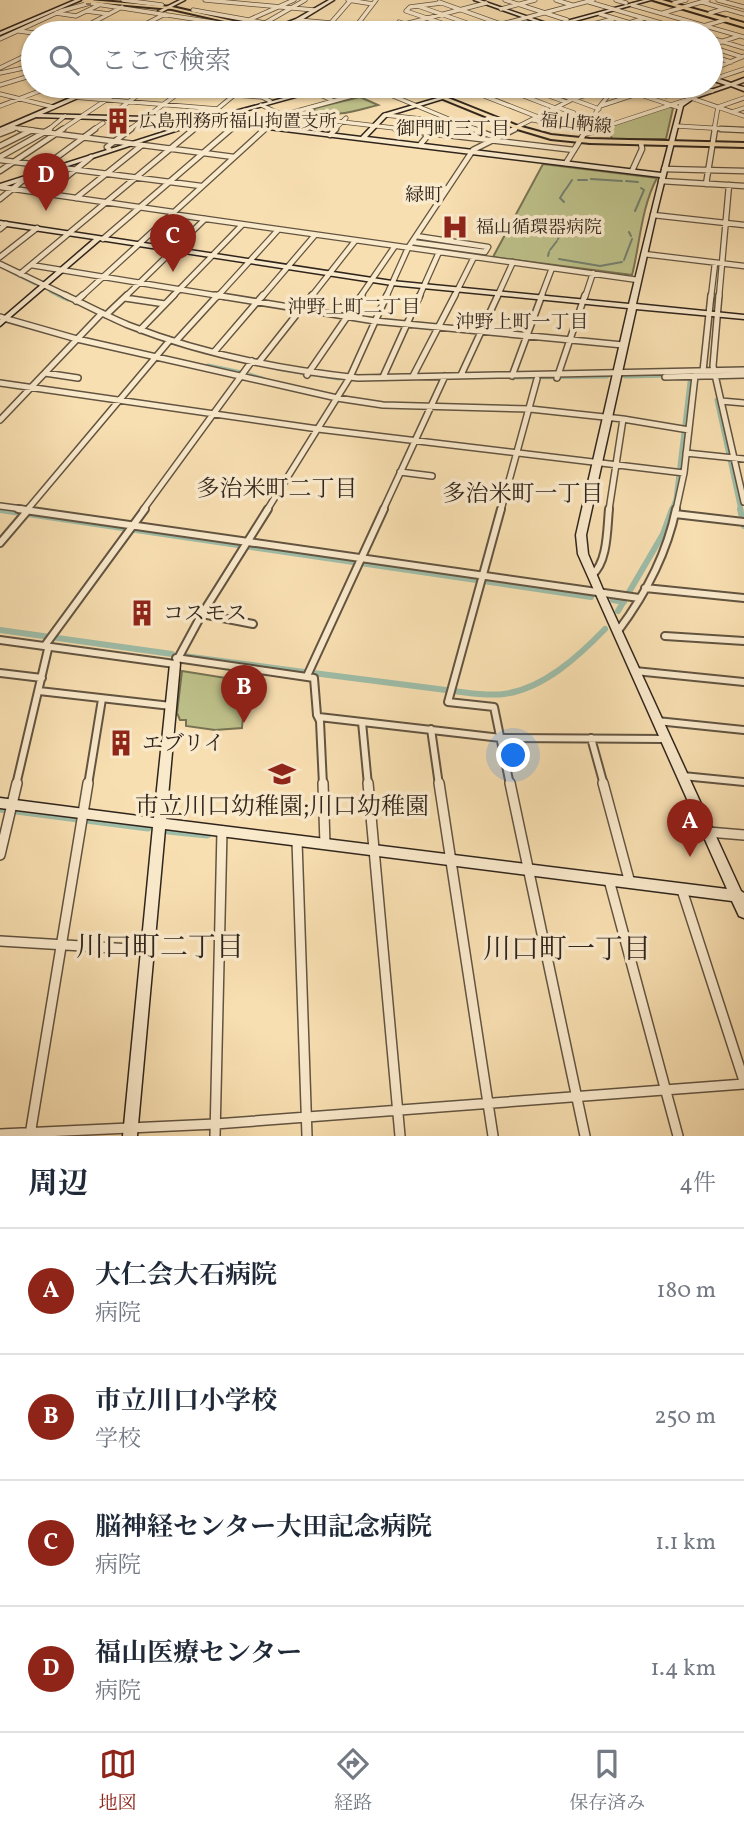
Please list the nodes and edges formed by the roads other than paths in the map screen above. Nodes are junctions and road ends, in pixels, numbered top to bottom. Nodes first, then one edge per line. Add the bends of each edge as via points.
1 (86, 0) edge
2 (183, 0) edge
3 (203, 0) edge
4 (294, 0) edge
5 (305, 0) edge
6 (332, 0) edge
7 (436, 0) edge
8 (476, 0) edge
9 (503, 0) edge
10 (535, 0) edge
11 (556, 0) edge
12 (593, 0) edge
13 (616, 0) edge
14 (638, 0) edge
15 (649, 0) edge
16 (656, 0) edge
17 (663, 0) edge
18 (708, 0) edge
19 (718, 0) edge
20 (134, 1) edge
21 (349, 1) edge
22 (586, 1) edge
23 (375, 2) edge
24 (702, 2) junction
25 (441, 3) junction
26 (486, 3) junction
27 (101, 4) junction
28 (120, 4) edge
29 (144, 4) junction
30 (518, 4) junction
31 (629, 4) junction
32 (573, 5) junction
33 (685, 5) edge
34 (282, 6) junction
35 (416, 6) junction
36 (294, 7) junction
37 (744, 8) edge
38 (70, 9) junction
39 (164, 9) junction
40 (501, 9) junction
41 (612, 9) junction
42 (726, 9) junction
43 (314, 10) junction
44 (461, 10) junction
45 (58, 11) junction
46 (86, 11) junction
47 (734, 11) junction
48 (545, 13) junction
49 (662, 13) junction
50 (710, 13) junction
51 (109, 14) junction
52 (192, 14) junction
53 (600, 14) junction
54 (744, 14) edge
55 (444, 15) junction
56 (475, 15) junction
57 (429, 18) junction
58 (526, 18) junction
59 (614, 18) junction
60 (645, 18) junction
61 (250, 19) junction
62 (457, 19) junction
63 (580, 19) junction
64 (727, 19) junction
65 (298, 20) joint
66 (570, 20) junction
67 (33, 21) edge
68 (38, 21) edge
69 (97, 21) edge
70 (147, 21) edge
71 (223, 21) edge
72 (234, 21) edge
73 (260, 21) edge
74 (272, 21) edge
75 (306, 21) edge
76 (332, 21) edge
77 (361, 21) edge
78 (417, 21) edge
79 (437, 21) edge
80 (462, 21) edge
81 (493, 21) edge
82 (514, 21) edge
83 (534, 21) edge
84 (573, 21) edge
85 (586, 21) edge
86 (604, 21) edge
87 (623, 21) edge
88 (635, 21) edge
89 (655, 21) edge
90 (688, 21) edge
91 (720, 21) edge
92 (744, 23) edge
93 (21, 26) edge
94 (21, 30) edge
95 (18, 31) junction
96 (21, 31) edge
97 (723, 31) edge
98 (0, 34) edge
99 (742, 36) edge
100 (0, 39) edge
101 (723, 41) joint
102 (744, 48) edge
103 (723, 51) edge
104 (743, 56) edge
105 (21, 58) edge
106 (723, 59) edge
107 (732, 63) junction
108 (723, 66) edge
109 (21, 68) edge
110 (744, 68) edge
111 (0, 71) edge
112 (723, 75) edge
113 (21, 79) edge
114 (744, 80) edge
115 (723, 82) edge
116 (0, 85) edge
117 (731, 85) junction
118 (723, 88) edge
119 (744, 89) edge
120 (0, 94) edge
121 (72, 98) edge
122 (85, 98) edge
123 (109, 98) edge
124 (132, 98) edge
125 (172, 98) edge
126 (231, 98) edge
127 (264, 98) edge
128 (282, 98) edge
129 (286, 98) edge
130 (327, 98) edge
131 (345, 98) edge
132 (398, 98) edge
133 (443, 98) joint
134 (491, 98) edge
135 (530, 98) edge
136 (556, 98) edge
137 (606, 98) edge
138 (626, 98) edge
139 (649, 98) edge
140 (19, 99) junction
141 (573, 99) joint
142 (690, 99) junction
143 (106, 100) junction
144 (270, 101) junction
145 (334, 101) junction
146 (126, 102) junction
147 (566, 102) junction
148 (744, 103) edge
149 (163, 104) junction
150 (668, 104) junction
151 (261, 105) junction
152 (415, 105) junction
153 (0, 106) edge
154 (53, 107) junction
155 (600, 107) junction
156 (718, 107) junction
157 (556, 108) junction
158 (680, 108) junction
159 (219, 109) junction
160 (732, 112) junction
161 (35, 115) junction
162 (283, 115) junction
163 (385, 115) junction
164 (65, 116) junction
165 (540, 116) junction
166 (744, 116) edge
167 (81, 117) junction
168 (346, 118) dead end
169 (144, 119) junction
170 (208, 119) junction
171 (105, 120) junction
172 (532, 120) junction
173 (196, 121) junction
174 (439, 121) junction
175 (237, 123) junction
176 (341, 123) junction
177 (459, 123) junction
178 (374, 126) junction
179 (677, 126) junction
180 (11, 127) junction
181 (267, 127) junction
182 (516, 127) junction
183 (32, 130) junction
184 (586, 130) junction
185 (596, 130) junction
186 (715, 130) junction
187 (744, 131) edge
188 (0, 132) edge
189 (46, 132) junction
190 (56, 133) junction
191 (430, 133) junction
192 (330, 135) junction
193 (84, 137) junction
194 (363, 138) junction
195 (581, 138) junction
196 (494, 139) junction
197 (115, 141) junction
198 (640, 142) junction
199 (130, 143) junction
200 (672, 143) junction
201 (711, 144) junction
202 (142, 145) junction
203 (420, 145) junction
204 (744, 145) edge
205 (0, 146) edge
206 (172, 148) junction
207 (109, 149) junction
208 (574, 149) junction
209 (473, 152) junction
210 (203, 153) junction
211 (91, 157) junction
212 (234, 157) junction
213 (0, 159) edge
214 (13, 162) junction
215 (566, 163) junction
216 (45, 166) junction
217 (55, 167) junction
218 (77, 170) junction
219 (707, 170) junction
220 (0, 171) edge
221 (632, 171) junction
222 (744, 171) edge
223 (106, 174) junction
224 (662, 175) junction
225 (27, 177) junction
226 (136, 178) junction
227 (169, 182) junction
228 (706, 184) junction
229 (730, 185) junction
230 (0, 186) edge
231 (201, 186) junction
232 (744, 186) edge
233 (13, 189) junction
234 (46, 194) junction
235 (76, 198) junction
236 (0, 199) edge
237 (106, 203) junction
238 (140, 207) junction
239 (172, 213) junction
240 (653, 215) junction
241 (205, 219) junction
242 (725, 223) junction
243 (2, 225) edge
244 (242, 225) junction
245 (744, 225) edge
246 (37, 229) junction
247 (278, 230) junction
248 (68, 234) junction
249 (315, 235) junction
250 (416, 236) junction
251 (101, 239) junction
252 (355, 241) junction
253 (412, 242) junction
254 (138, 244) junction
255 (394, 246) junction
256 (408, 248) junction
257 (174, 250) junction
258 (439, 252) junction
259 (644, 254) junction
260 (212, 256) junction
261 (0, 257) edge
262 (474, 257) junction
263 (249, 261) junction
264 (513, 262) junction
265 (718, 263) junction
266 (31, 265) junction
267 (0, 266) edge
268 (744, 266) edge
269 (288, 267) junction
270 (552, 268) junction
271 (62, 270) junction
272 (329, 274) junction
273 (593, 274) junction
274 (18, 275) junction
275 (103, 277) junction
276 (371, 280) junction
277 (638, 280) junction
278 (140, 283) junction
279 (392, 283) junction
280 (424, 286) junction
281 (43, 287) junction
282 (179, 289) junction
283 (458, 289) junction
284 (499, 292) junction
285 (218, 296) junction
286 (541, 297) junction
287 (125, 298) junction
288 (583, 301) junction
289 (75, 302) junction
290 (258, 302) junction
291 (165, 304) junction
292 (633, 305) junction
293 (301, 309) junction
294 (102, 314) junction
295 (713, 314) junction
296 (347, 317) junction
297 (744, 317) edge
298 (2, 320) edge
299 (375, 321) junction
300 (407, 324) junction
301 (439, 327) junction
302 (140, 330) junction
303 (481, 331) junction
304 (527, 335) junction
305 (77, 340) junction
306 (570, 340) junction
307 (170, 341) junction
308 (623, 345) junction
309 (215, 351) junction
310 (155, 358) junction
311 (253, 362) junction
312 (744, 370) edge
313 (704, 371) junction
314 (45, 373) junction
315 (715, 373) junction
316 (242, 375) junction
317 (307, 375) junction
318 (461, 375) junction
319 (744, 375) edge
320 (414, 376) junction
321 (512, 376) junction
322 (616, 376) junction
323 (691, 376) junction
324 (383, 377) junction
325 (444, 377) junction
326 (557, 377) junction
327 (78, 378) dead end
328 (349, 379) junction
329 (537, 379) junction
330 (0, 383) edge
331 (30, 388) junction
332 (337, 398) junction
333 (119, 401) junction
334 (721, 401) junction
335 (744, 403) edge
336 (430, 406) junction
337 (530, 409) junction
338 (213, 415) junction
339 (607, 417) junction
340 (623, 419) junction
341 (0, 420) edge
342 (318, 429) junction
343 (686, 430) junction
344 (414, 441) junction
345 (687, 453) junction
346 (517, 454) junction
347 (730, 457) junction
348 (744, 459) edge
349 (596, 463) junction
350 (616, 465) junction
351 (400, 472) junction
352 (682, 473) junction
353 (432, 477) dead end
354 (742, 489) edge
355 (744, 502) edge
356 (0, 506) edge
357 (26, 512) junction
358 (675, 514) junction
359 (742, 522) edge
360 (131, 527) junction
361 (0, 543) edge
362 (246, 544) junction
363 (360, 560) junction
364 (592, 575) junction
365 (481, 578) junction
366 (645, 588) junction
367 (599, 592) junction
368 (639, 598) junction
369 (744, 598) edge
370 (202, 614) junction
371 (253, 624) dead end
372 (618, 631) junction
373 (665, 636) dead end
374 (0, 640) edge
375 (50, 640) junction
376 (744, 641) edge
377 (175, 661) junction
378 (635, 671) junction
379 (0, 673) edge
380 (307, 676) junction
381 (42, 678) junction
382 (744, 682) edge
383 (39, 691) junction
384 (102, 699) junction
385 (171, 706) junction
386 (318, 717) junction
387 (657, 721) junction
388 (362, 722) junction
389 (431, 729) junction
390 (744, 730) edge
391 (501, 738) junction
392 (591, 738) junction
393 (665, 739) junction
394 (683, 776) junction
395 (744, 782) edge
396 (6, 804) edge
397 (83, 814) junction
398 (159, 823) junction
399 (222, 831) junction
400 (708, 832) junction
401 (744, 835) edge
402 (297, 841) junction
403 (325, 844) junction
404 (372, 850) junction
405 (0, 855) edge
406 (451, 860) junction
407 (529, 870) junction
408 (609, 880) junction
409 (630, 883) junction
410 (682, 889) junction
411 (740, 896) edge
412 (744, 912) edge
413 (0, 941) edge
414 (62, 944) junction
415 (147, 950) junction
416 (744, 1082) edge
417 (665, 1090) junction
418 (577, 1096) junction
419 (488, 1104) junction
420 (397, 1110) junction
421 (307, 1117) junction
422 (215, 1124) junction
423 (131, 1131) edge
424 (0, 1134) edge
425 (31, 1134) edge
426 (215, 1136) edge
427 (307, 1136) edge
428 (400, 1136) edge
429 (493, 1136) edge
430 (585, 1136) edge
431 (678, 1136) edge

1 - 28 main road
1 - 45 street
1 - 67 street
2 - 39 street
3 - 34 street
3 - 52 street
4 - 34 street
5 - 36 street
6 - 43 street
7 - 25 street
8 - 26 street
9 - 26 street
9 - 30 street
10 - 30 street
11 - 32 street
12 - 22 street
13 - 31 street
14 - 31 street
15 - 31 street
16 - 33 highway
17 - 33 highway
18 - 24 street
19 - 37 street
20 - 28 street
20 - 29 street
21 - 23 street
21 - 76 street
22 - 32 street
22 - 41 street
23 - 77 street
24 - 33 street
24 - 42 street
25 - 35 street
25 - 44 street
26 - 40 street
26 - 44 street
27 - 28 street
27 - 38 street
27 - 46 street
28 - 29 main road
28 - 39 main road
28 - 51 street
29 - 39 main road
30 - 40 street
30 - 48 street
31 - 41 street
31 - 49 street
32 - 48 street
33 - 49 street
33 - 50 highway
33 - 64 highway
34 - 36 street
34 - 61 street
35 - 55 street
35 - 57 street via 406,11
36 - 43 street
36 - 74 street
37 - 47 street
38 - 45 street
38 - 46 street
39 - 52 main road
39 - 70 street
40 - 58 street
41 - 53 street
41 - 60 street
41 - 66 street
42 - 47 street
42 - 50 street
43 - 65 street
44 - 55 street
44 - 56 street
45 - 46 street via 76,16
45 - 68 street
46 - 51 street
47 - 54 street
48 - 58 street
48 - 66 street
49 - 60 street
49 - 90 street
50 - 64 highway
51 - 69 street
52 - 61 street
52 - 71 street
52 - 72 main road
53 - 59 street
53 - 63 street
55 - 57 street
55 - 62 street
56 - 62 street
56 - 81 street
57 - 78 street
57 - 79 street
58 - 82 street
58 - 83 street
59 - 86 street
59 - 87 street
60 - 88 street
60 - 89 street
61 - 73 street
62 - 80 street
63 - 66 street
63 - 85 street
64 - 91 street
64 - 92 highway
65 - 75 street
66 - 84 street
93 - 98 street
94 - 95 street
95 - 96 street
95 - 100 street
97 - 99 street
99 - 101 street
101 - 102 street
103 - 104 street
104 - 107 street
105 - 111 street
106 - 107 street
107 - 108 street
107 - 110 street
109 - 111 street
110 - 112 street
113 - 116 street
114 - 117 street
115 - 117 street
117 - 118 street
117 - 119 street
120 - 140 street
121 - 154 street
122 - 143 street
123 - 143 street
124 - 146 street
125 - 149 street
126 - 159 street
127 - 144 street
128 - 144 street
129 - 151 street
130 - 145 street
131 - 145 street
132 - 152 street
133 - 152 street
133 - 182 main road, 福山鞆線
134 - 165 street
135 - 157 street
136 - 147 street
137 - 155 street
138 - 155 street
139 - 150 street
140 - 153 street
140 - 154 street
141 - 147 street
141 - 155 street
142 - 150 street
142 - 156 street
142 - 158 street
143 - 146 street
143 - 167 street
144 - 170 street
145 - 162 street
146 - 149 street
146 - 171 street
147 - 157 street
148 - 156 street
148 - 160 street
149 - 159 street
149 - 169 street
150 - 158 street
150 - 185 street
151 - 162 street
151 - 170 street
152 - 163 street
152 - 177 street
154 - 161 street
155 - 184 street
156 - 160 street
156 - 186 street
157 - 165 street
157 - 165 street via 574,113 559,120
158 - 179 street
159 - 170 street
160 - 166 street
161 - 164 street
161 - 180 street
162 - 176 street
162 - 181 street
163 - 174 street
163 - 178 street
164 - 167 street
164 - 189 street
165 - 172 street
167 - 171 street
167 - 190 street
168 - 176 street
169 - 171 street
169 - 173 street
169 - 197 street
170 - 173 street
170 - 175 street
170 - 199 street
170 - 206 street
171 - 193 street
172 - 182 street
172 - 184 street
173 - 199 street
174 - 177 street
174 - 191 street
175 - 181 street
175 - 210 street
176 - 178 street
176 - 192 street
177 - 196 street
178 - 191 street
178 - 194 street
179 - 186 street
179 - 200 street
180 - 183 street
180 - 188 street
181 - 192 street
181 - 212 street
182 - 195 main road, 福山鞆線 via 551,137
182 - 196 street
183 - 189 street
183 - 205 street
184 - 185 street
184 - 195 street
185 - 195 street
186 - 187 street
186 - 201 street
189 - 190 street
189 - 213 street
190 - 193 street
190 - 214 street
191 - 196 street
191 - 203 street
192 - 194 street
193 - 197 street
193 - 216 street
194 - 203 street
195 - 198 main road, 福山鞆線
195 - 208 street
196 - 208 street
196 - 209 street
197 - 199 street
197 - 207 street
198 - 200 main road, 福山鞆線
198 - 221 street via 642,149
199 - 202 street
199 - 207 street
199 - 211 street
200 - 201 main road, 福山鞆線
200 - 224 street
201 - 204 main road, 福山鞆線
201 - 219 street
202 - 206 street
202 - 223 street
203 - 209 street
206 - 210 street
206 - 226 street
207 - 217 street
208 - 215 street
209 - 215 street
209 - 250 street
210 - 212 street
210 - 227 street
211 - 217 street
211 - 218 street
212 - 231 street
213 - 214 street
214 - 216 street
214 - 220 street
215 - 221 street
216 - 217 street
217 - 218 street
217 - 225 street
217 - 230 street
218 - 223 street
218 - 234 street
219 - 222 street
219 - 224 street
219 - 228 street
221 - 224 street
223 - 226 street
223 - 235 street
224 - 228 street
224 - 240 street
225 - 230 street
225 - 233 street
226 - 227 street
226 - 237 street
227 - 231 street
227 - 238 street
228 - 229 street
229 - 232 street
229 - 242 street
230 - 233 street
231 - 239 street
233 - 234 street
233 - 236 street
234 - 235 street
235 - 237 street
237 - 238 street
237 - 248 street
238 - 239 street
238 - 251 street
239 - 241 street
239 - 254 street
240 - 242 street
240 - 259 street
241 - 244 street
241 - 257 street
242 - 245 street
242 - 265 street
243 - 246 street
244 - 247 street
244 - 260 street
246 - 248 street
246 - 261 street
247 - 249 street
247 - 263 street
248 - 251 street
248 - 266 street
249 - 252 street
249 - 269 street
250 - 253 street
250 - 253 street via 488,247 485,252
251 - 254 street
251 - 271 street
252 - 255 street
252 - 272 street
253 - 256 street
254 - 257 street
254 - 275 street
255 - 256 street
255 - 276 street
256 - 258 street
256 - 279 street
257 - 260 street
257 - 278 street
258 - 262 street
258 - 280 street
259 - 265 street
259 - 277 street
260 - 263 street
260 - 282 street
262 - 264 street
262 - 283 street
263 - 269 street
263 - 285 street
264 - 270 street
264 - 284 street
265 - 268 street
265 - 295 street
266 - 271 street
266 - 274 street
267 - 274 street
269 - 272 street
269 - 290 street
270 - 273 street
270 - 286 street
271 - 275 street
271 - 281 street
272 - 276 street
272 - 293 street
273 - 277 street
273 - 288 street
274 - 281 street
275 - 278 street
275 - 289 street
276 - 279 street
276 - 296 street
277 - 292 street
278 - 282 street
278 - 287 street
279 - 280 street
279 - 299 street
280 - 283 street
280 - 300 street
281 - 289 street
281 - 298 street
282 - 285 street
282 - 291 street
283 - 284 street
283 - 301 street
284 - 286 street
284 - 303 street
285 - 290 street
285 - 307 street
286 - 288 street
286 - 304 street
287 - 291 street
287 - 294 street
288 - 292 street
288 - 306 street
289 - 294 street
290 - 293 street
290 - 309 street
291 - 302 street
292 - 295 street
292 - 308 street
293 - 296 street
293 - 311 street
294 - 302 street
294 - 305 street
294 - 307 street
295 - 297 street
295 - 313 street
295 - 315 street
296 - 299 street
296 - 317 street
298 - 305 street
299 - 300 street
299 - 328 street
300 - 301 street
300 - 324 street
301 - 303 street
301 - 320 street
302 - 307 street
303 - 304 street
303 - 318 street
304 - 306 street
304 - 321 street
305 - 310 street
305 - 314 street
306 - 308 street
306 - 326 street
307 - 309 street
307 - 310 street
307 - 311 street
308 - 322 street
309 - 311 street
310 - 316 street
310 - 333 street
311 - 316 street
311 - 317 street
312 - 315 street
313 - 315 street
313 - 322 street
314 - 327 street
314 - 331 street
315 - 319 street
315 - 323 street
315 - 334 street
316 - 332 street
316 - 338 street
317 - 328 street
318 - 321 street
318 - 325 street
320 - 324 street
320 - 325 street
321 - 326 street
322 - 323 street
322 - 326 street
322 - 339 street
323 - 343 street
324 - 328 street
325 - 328 street
325 - 329 street
325 - 336 street
326 - 329 street
328 - 332 street
329 - 337 street
330 - 331 street
331 - 333 street
331 - 341 street
332 - 336 street
332 - 342 street
333 - 338 street
333 - 357 street
334 - 335 street
334 - 347 street
336 - 337 street
336 - 344 street
337 - 339 street
337 - 346 street
338 - 342 street
338 - 360 street
339 - 340 street
339 - 349 street
340 - 343 street
340 - 350 street
342 - 344 street
342 - 362 street
343 - 345 street
344 - 346 street
344 - 351 street
345 - 347 street
345 - 352 street
346 - 349 street
346 - 365 street
347 - 348 street
347 - 354 street
349 - 350 street
349 - 364 street via 580,535
350 - 352 street
350 - 364 street via 602,558
351 - 353 street
351 - 363 street
352 - 358 street
354 - 355 street
356 - 357 street
357 - 360 street
357 - 361 street
358 - 359 street
358 - 366 street
360 - 362 street
360 - 375 street
362 - 363 street
362 - 370 street
363 - 365 street
363 - 380 street
364 - 367 street
365 - 367 street
365 - 391 street via 448,702 494,707
366 - 368 street
366 - 369 street
367 - 368 street
367 - 372 street
368 - 372 street
370 - 371 street
370 - 377 street
372 - 378 street
373 - 376 street
374 - 375 street
375 - 377 street
375 - 381 street
377 - 380 street
377 - 385 street
378 - 382 street
378 - 387 street
379 - 381 street
380 - 386 street via 316,679
381 - 383 street
383 - 384 street
383 - 396 street
384 - 385 street
384 - 397 street
385 - 398 street
386 - 388 street
386 - 403 street
387 - 390 street
387 - 393 street
388 - 389 street
388 - 404 street
389 - 391 street
389 - 406 street
391 - 392 street
391 - 407 street
392 - 393 street
392 - 409 street
393 - 394 street
394 - 395 street
394 - 400 street
396 - 397 street
396 - 405 street
397 - 398 street
397 - 414 street
398 - 399 street
398 - 415 street
399 - 402 street
399 - 422 street
400 - 401 street
400 - 411 street
402 - 403 street
402 - 421 street
403 - 404 street
404 - 406 street
404 - 420 street
406 - 407 street
406 - 419 street
407 - 408 street
407 - 418 street
408 - 409 street
408 - 417 street
409 - 410 street
410 - 411 street
410 - 416 street
411 - 412 street
413 - 414 street
414 - 415 street
414 - 425 street
415 - 423 street
416 - 417 street
417 - 418 street
417 - 431 street
418 - 419 street
418 - 430 street
419 - 420 street
419 - 429 street
420 - 421 street
420 - 428 street
421 - 422 street
421 - 427 street
422 - 423 street
422 - 426 street
423 - 425 street
424 - 425 street

